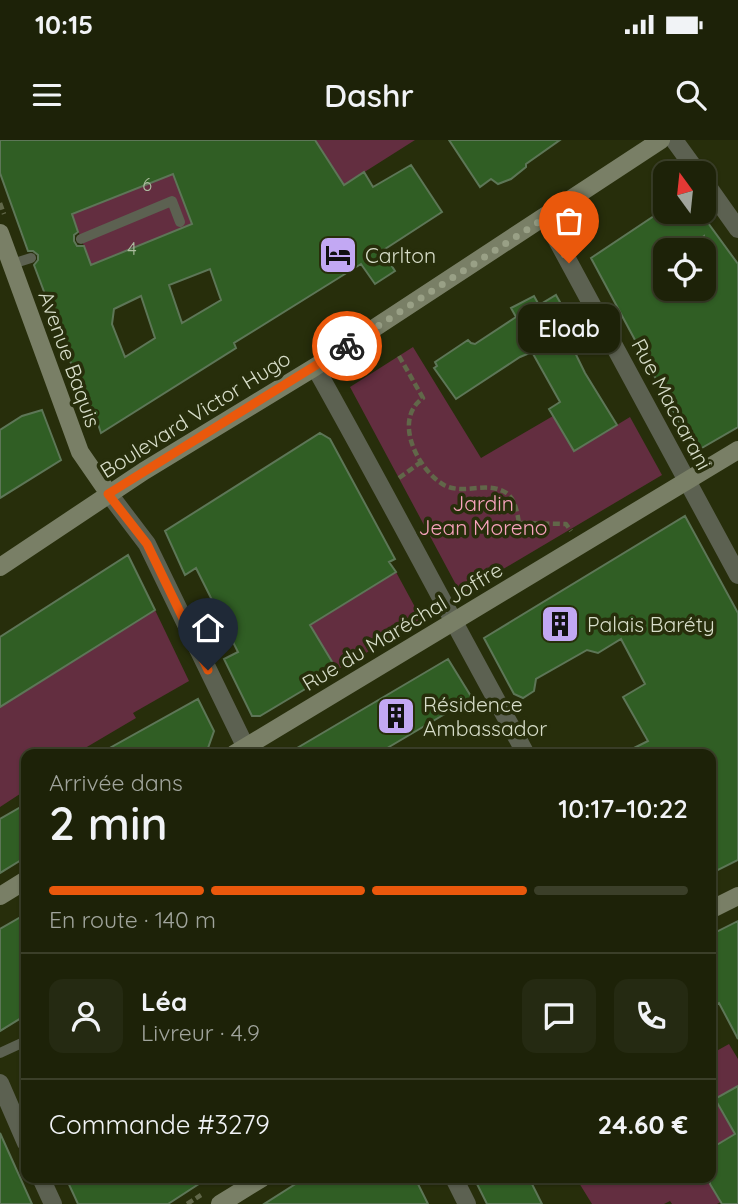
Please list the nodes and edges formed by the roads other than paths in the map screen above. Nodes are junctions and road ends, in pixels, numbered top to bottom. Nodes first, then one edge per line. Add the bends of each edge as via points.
1 (661, 140) edge
2 (674, 140) edge
3 (689, 161) edge
4 (716, 198) edge
5 (545, 218) junction
6 (180, 222) dead end
7 (738, 229) edge
8 (0, 233) edge
9 (81, 239) dead end
10 (31, 258) dead end
11 (6, 266) edge
12 (314, 367) junction
13 (738, 450) edge
14 (687, 481) junction
15 (108, 494) junction
16 (0, 566) edge
17 (738, 575) edge
18 (453, 622) junction
19 (242, 749) edge
20 (248, 749) edge
21 (523, 749) edge
22 (21, 883) edge
23 (0, 896) edge
24 (738, 896) edge
25 (716, 906) edge
26 (21, 1043) edge
27 (0, 1053) edge
28 (0, 1083) edge
29 (21, 1131) edge
30 (43, 1183) edge
31 (253, 1183) edge
32 (456, 1183) edge
33 (53, 1204) edge
34 (220, 1204) edge
35 (467, 1204) edge

1 - 5 main road, Boulevard Victor Hugo
2 - 3 street
4 - 7 street
5 - 12 main road, Boulevard Victor Hugo
5 - 14 street, Rue Maccarani
6 - 9 lane via 172,201
8 - 11 main road, Avenue Baquis
10 - 11 lane
11 - 15 main road, Avenue Baquis via 80,452
12 - 15 main road, Boulevard Victor Hugo
12 - 18 street
13 - 14 main road, Rue du Maréchal Joffre
14 - 17 street, Rue Maccarani
14 - 18 main road, Rue du Maréchal Joffre
15 - 16 main road, Boulevard Victor Hugo
15 - 19 street via 147,544
18 - 20 main road, Rue du Maréchal Joffre
18 - 21 street
22 - 23 main road
24 - 25 main road
26 - 27 lane
28 - 29 street
30 - 33 street
31 - 34 main road
32 - 35 street

